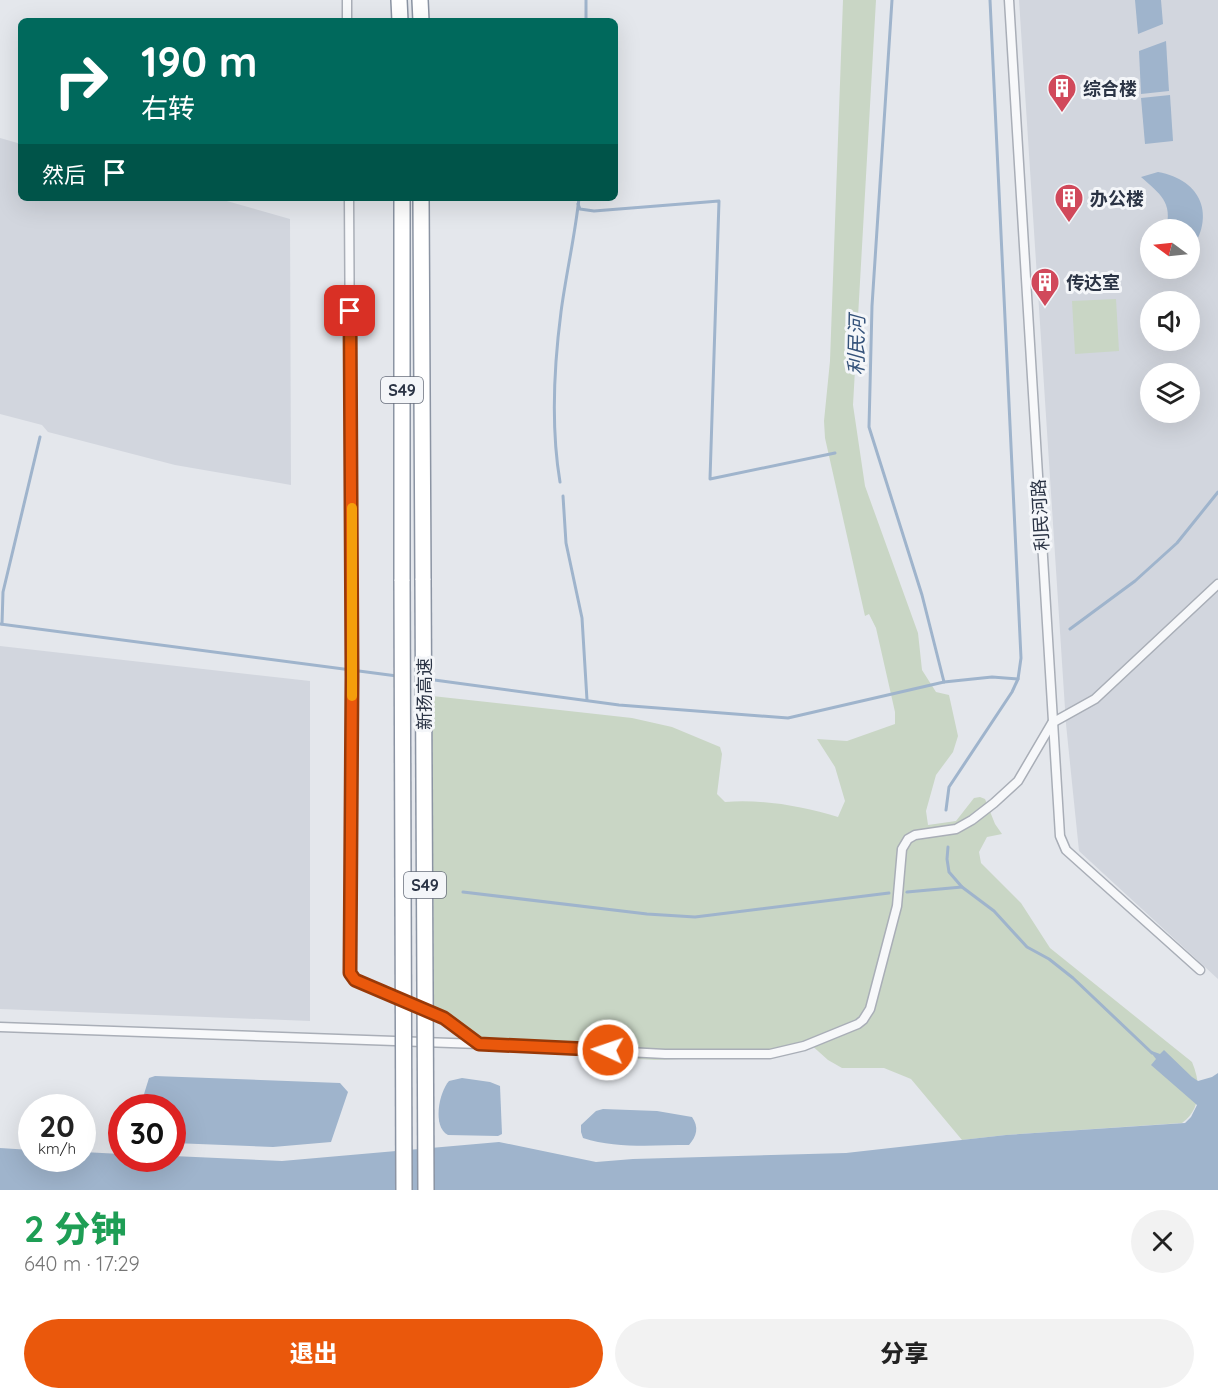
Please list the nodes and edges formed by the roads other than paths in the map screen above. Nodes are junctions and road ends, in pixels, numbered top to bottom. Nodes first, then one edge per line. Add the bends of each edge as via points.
1 (347, 0) edge
2 (399, 0) edge
3 (420, 0) edge
4 (1009, 0) edge
5 (347, 18) edge
6 (400, 18) edge
7 (420, 18) edge
8 (349, 201) edge
9 (402, 201) edge
10 (422, 201) edge
11 (1218, 584) edge
12 (1052, 723) junction
13 (1200, 970) dead end
14 (0, 1027) edge
15 (479, 1044) junction
16 (404, 1190) edge
17 (426, 1190) edge

1 - 5 street
2 - 6 highway
3 - 7 highway
4 - 12 street, 利民河路
8 - 15 street via 350,973 355,980 444,1018
9 - 16 highway, 新扬高速 / S49, bridge
10 - 17 highway, 新扬高速 / S49, bridge
11 - 12 street via 1095,699
12 - 13 street, 利民河路 via 1060,836 1066,850
12 - 15 street via 1018,781 994,803 956,829 908,839 902,849 897,906 873,998 858,1024 804,1046 770,1054 664,1054
14 - 15 street

